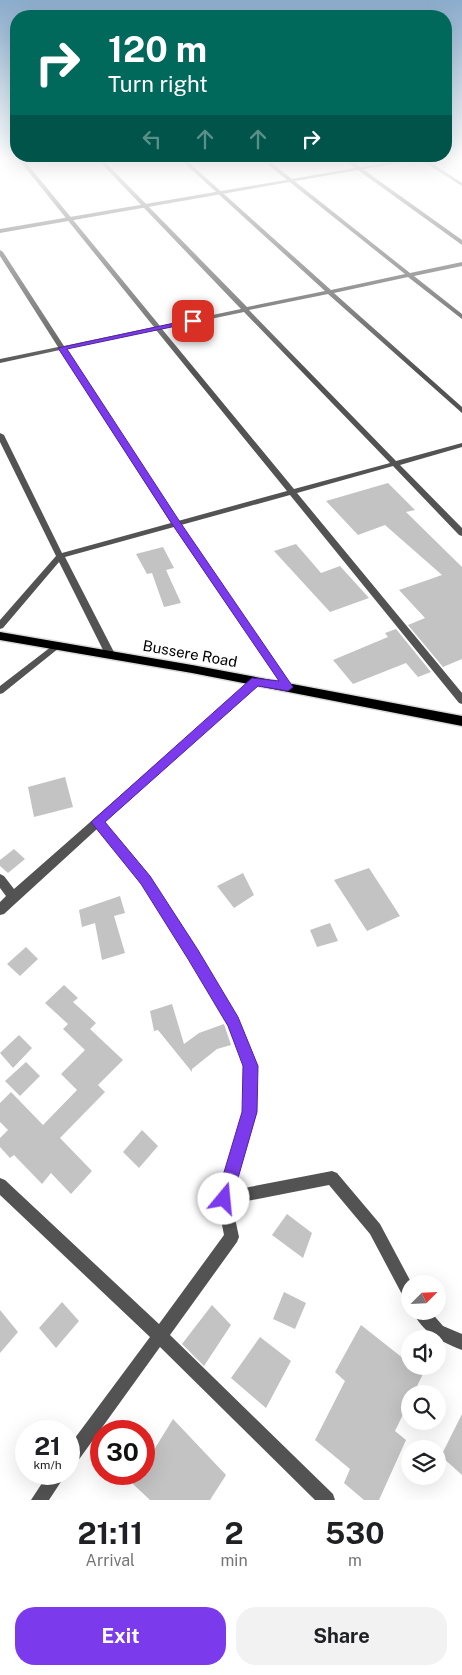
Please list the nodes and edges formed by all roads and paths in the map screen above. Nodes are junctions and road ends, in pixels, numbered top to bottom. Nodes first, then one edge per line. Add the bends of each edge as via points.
1 (77, 230) edge
2 (168, 230) edge
3 (260, 230) edge
4 (353, 230) edge
5 (444, 230) edge
6 (462, 243) edge
7 (0, 252) edge
8 (462, 264) edge
9 (409, 275) junction
10 (329, 292) junction
11 (245, 310) junction
12 (462, 317) edge
13 (158, 328) junction
14 (62, 348) junction
15 (0, 361) edge
16 (462, 411) edge
17 (0, 435) edge
18 (462, 445) edge
19 (394, 464) junction
20 (292, 492) junction
21 (176, 524) junction
22 (462, 533) edge
23 (60, 556) junction
24 (0, 626) edge
25 (0, 636) edge
26 (56, 646) junction
27 (111, 656) junction
28 (256, 681) junction
29 (288, 687) junction
30 (0, 691) edge
31 (462, 700) edge
32 (462, 721) edge
33 (98, 822) junction
34 (0, 879) edge
35 (14, 897) junction
36 (0, 910) edge
37 (0, 1185) edge
38 (224, 1199) junction
39 (401, 1279) edge
40 (428, 1320) edge
41 (159, 1336) junction
42 (462, 1342) edge
43 (80, 1444) edge
44 (50, 1485) edge
45 (39, 1500) edge
46 (327, 1500) edge

1 - 13 street
2 - 11 street
3 - 10 street
4 - 9 street
5 - 6 street
7 - 14 street
8 - 9 street
9 - 10 street
9 - 12 street
10 - 11 street
10 - 16 street
11 - 13 street
11 - 19 street
13 - 14 street
13 - 20 street
14 - 15 street
14 - 21 street
17 - 23 street
18 - 19 street
19 - 20 street
19 - 22 street
20 - 21 street
20 - 31 street
21 - 23 street
21 - 29 street
23 - 24 street
23 - 27 street
25 - 26 main road, Bussere Road
26 - 27 main road, Bussere Road
26 - 30 street
27 - 28 main road, Bussere Road
28 - 29 main road, Bussere Road
28 - 33 street
29 - 32 main road, Bussere Road
33 - 35 street
33 - 38 street via 145,880 193,955 233,1022 250,1066 250,1112
34 - 35 street
35 - 36 street
37 - 41 street
38 - 39 street via 332,1178 375,1229
38 - 41 street via 232,1237
40 - 42 street via 438,1331
41 - 43 street
41 - 46 street
44 - 45 street

